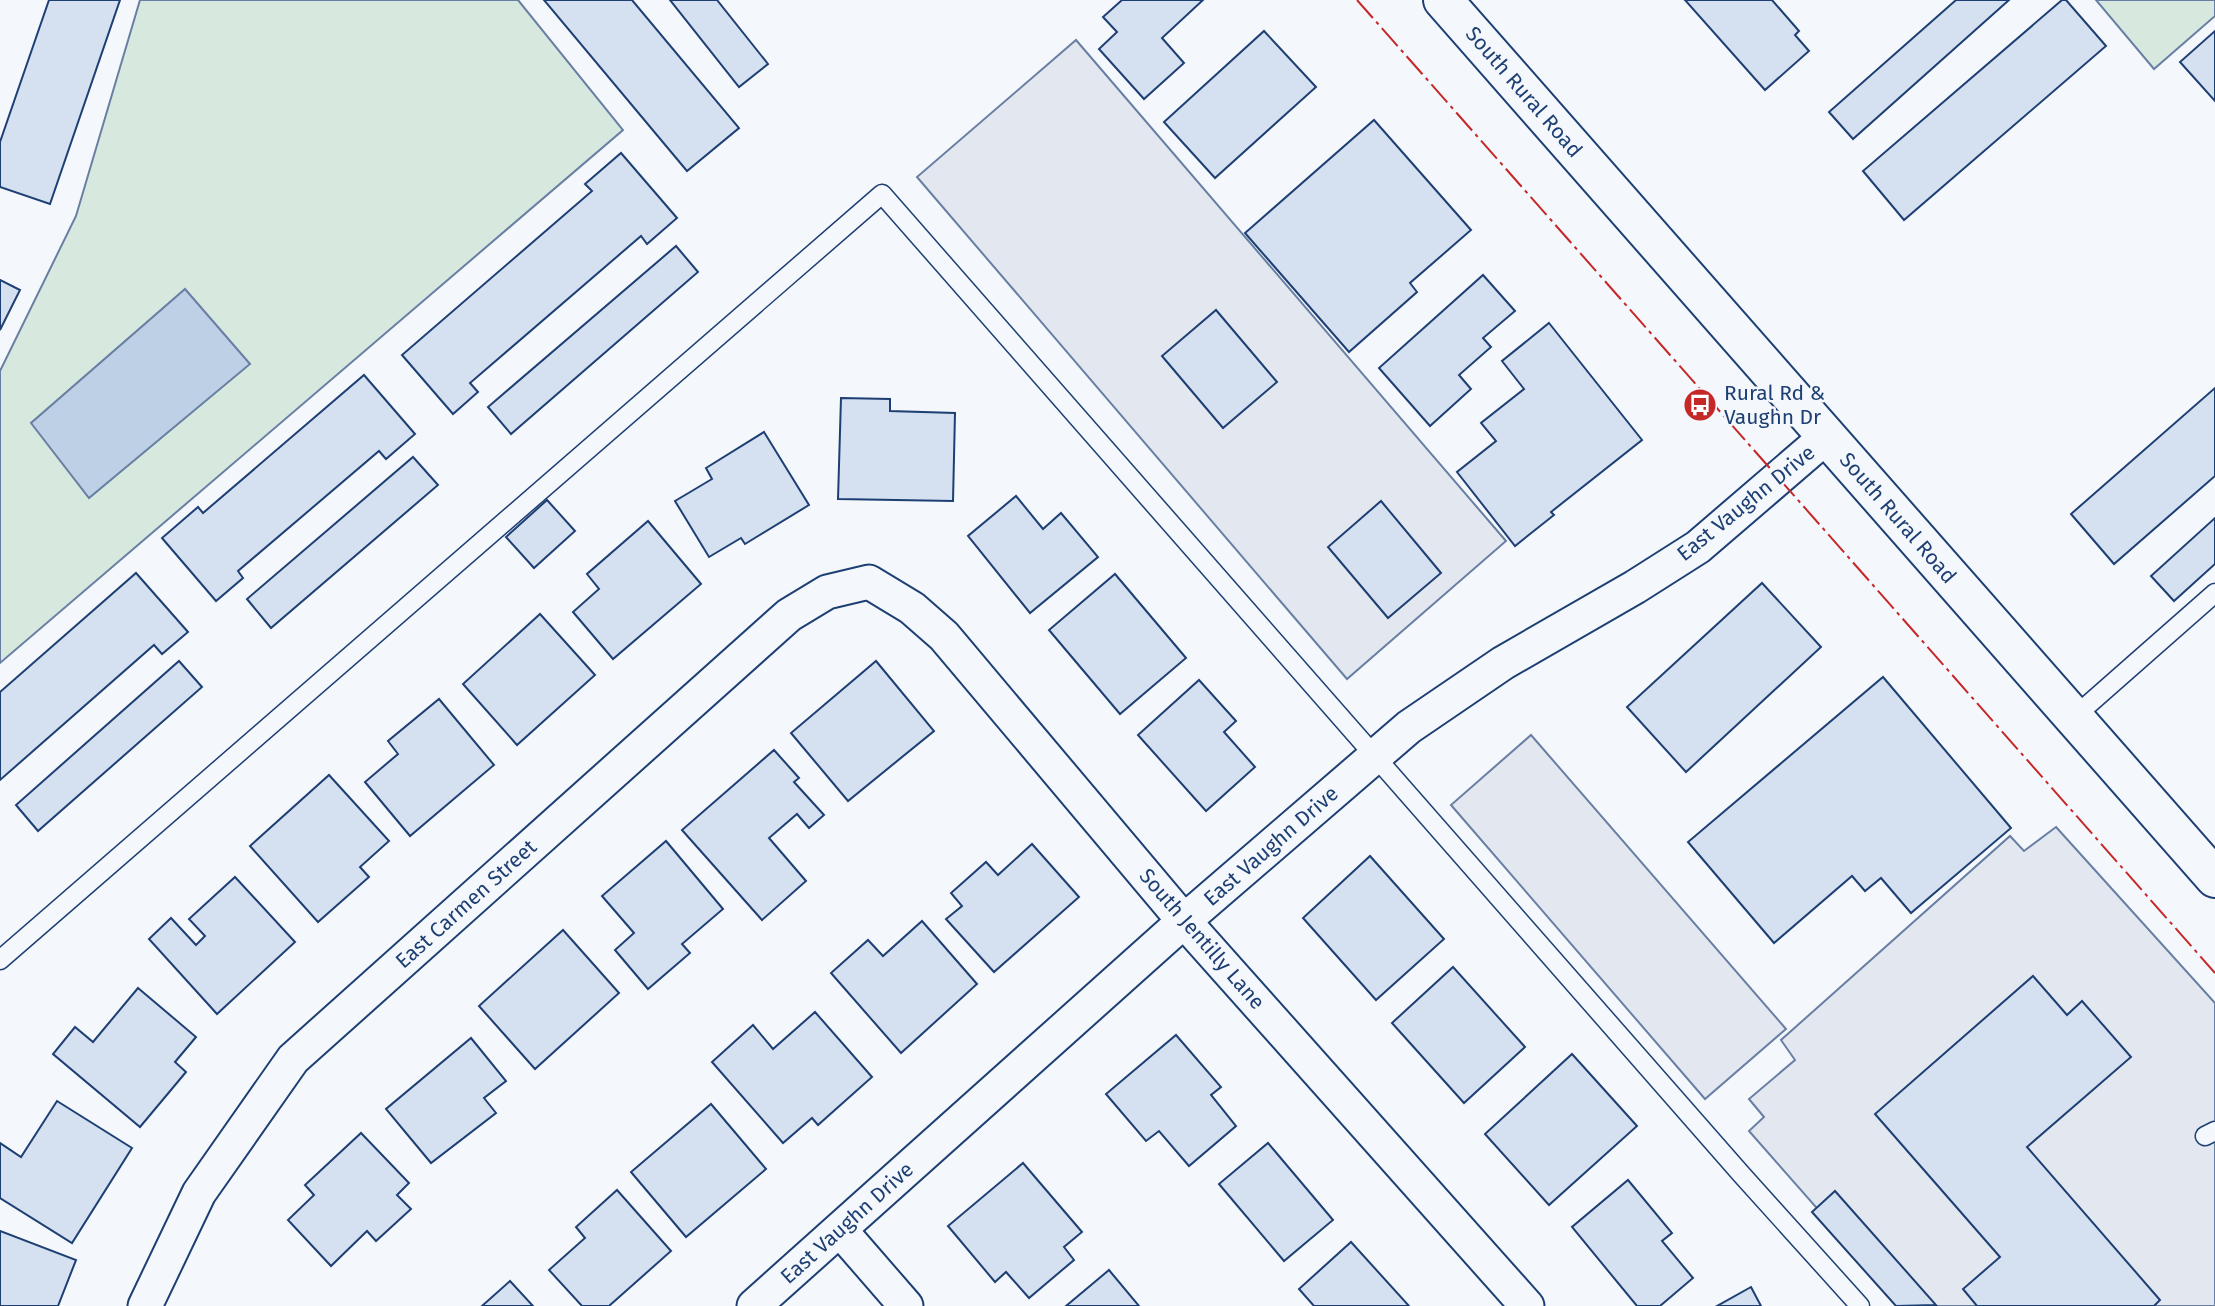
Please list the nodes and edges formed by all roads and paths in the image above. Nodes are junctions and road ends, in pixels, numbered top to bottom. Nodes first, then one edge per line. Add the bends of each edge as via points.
1 (1443, 0) edge
2 (1826, 437) junction
3 (869, 582) joint
4 (2215, 593) edge
5 (2073, 718) junction
6 (1375, 756) junction
7 (2215, 878) edge
8 (1184, 920) junction
9 (0, 960) edge
10 (840, 1230) junction
11 (145, 1306) edge
12 (754, 1306) edge
13 (906, 1306) edge
14 (1527, 1306) edge
15 (1860, 1306) edge

1 - 2 main road, South Rural Road
2 - 5 main road, South Rural Road
2 - 6 street, East Vaughn Drive via 1698,547 1503,663
3 - 8 street, South Jentilly Lane via 912,608 944,636
3 - 11 street, East Carmen Street via 827,592 789,615 293,1059 200,1193
4 - 5 lane
5 - 7 main road, South Rural Road
6 - 8 street, East Vaughn Drive
6 - 9 lane via 882,194
6 - 15 lane
8 - 10 street, East Vaughn Drive
8 - 14 street, South Jentilly Lane
10 - 12 street, East Vaughn Drive
10 - 13 street

